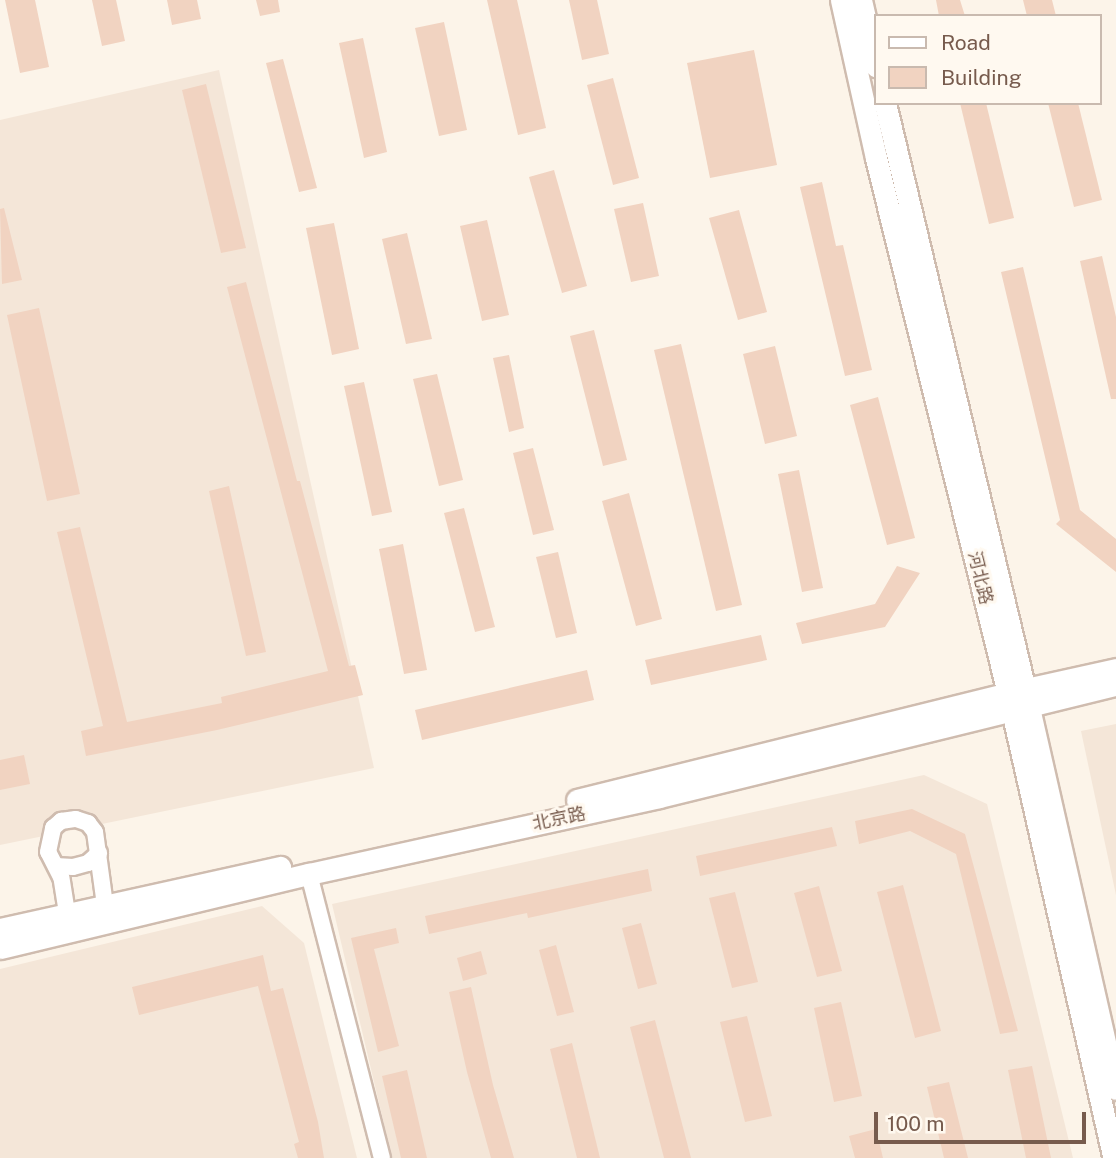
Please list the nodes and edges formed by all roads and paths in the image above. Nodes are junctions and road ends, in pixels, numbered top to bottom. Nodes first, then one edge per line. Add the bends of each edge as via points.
1 (841, 0) edge
2 (860, 0) edge
3 (874, 58) edge
4 (885, 105) edge
5 (1116, 669) edge
6 (1116, 685) edge
7 (1018, 700) junction
8 (99, 853) junction
9 (57, 866) junction
10 (309, 874) junction
11 (104, 905) junction
12 (67, 913) junction
13 (0, 929) edge
14 (0, 948) edge
15 (1116, 1089) edge
16 (382, 1158) edge
17 (1114, 1158) edge

1 - 7 street, 河北路 via 876,158
2 - 3 street
4 - 7 street, 河北路
5 - 7 street, 北京路
6 - 7 street, 北京路
7 - 10 street, 北京路 via 659,797
7 - 11 street, 北京路
7 - 15 street, 河北路
7 - 17 street, 河北路
8 - 9 street via 88,863
8 - 9 street via 88,823 61,821 53,828 48,852
8 - 11 street
9 - 12 street
10 - 14 street, 北京路
10 - 16 street
11 - 12 street, 北京路
12 - 13 street, 北京路

